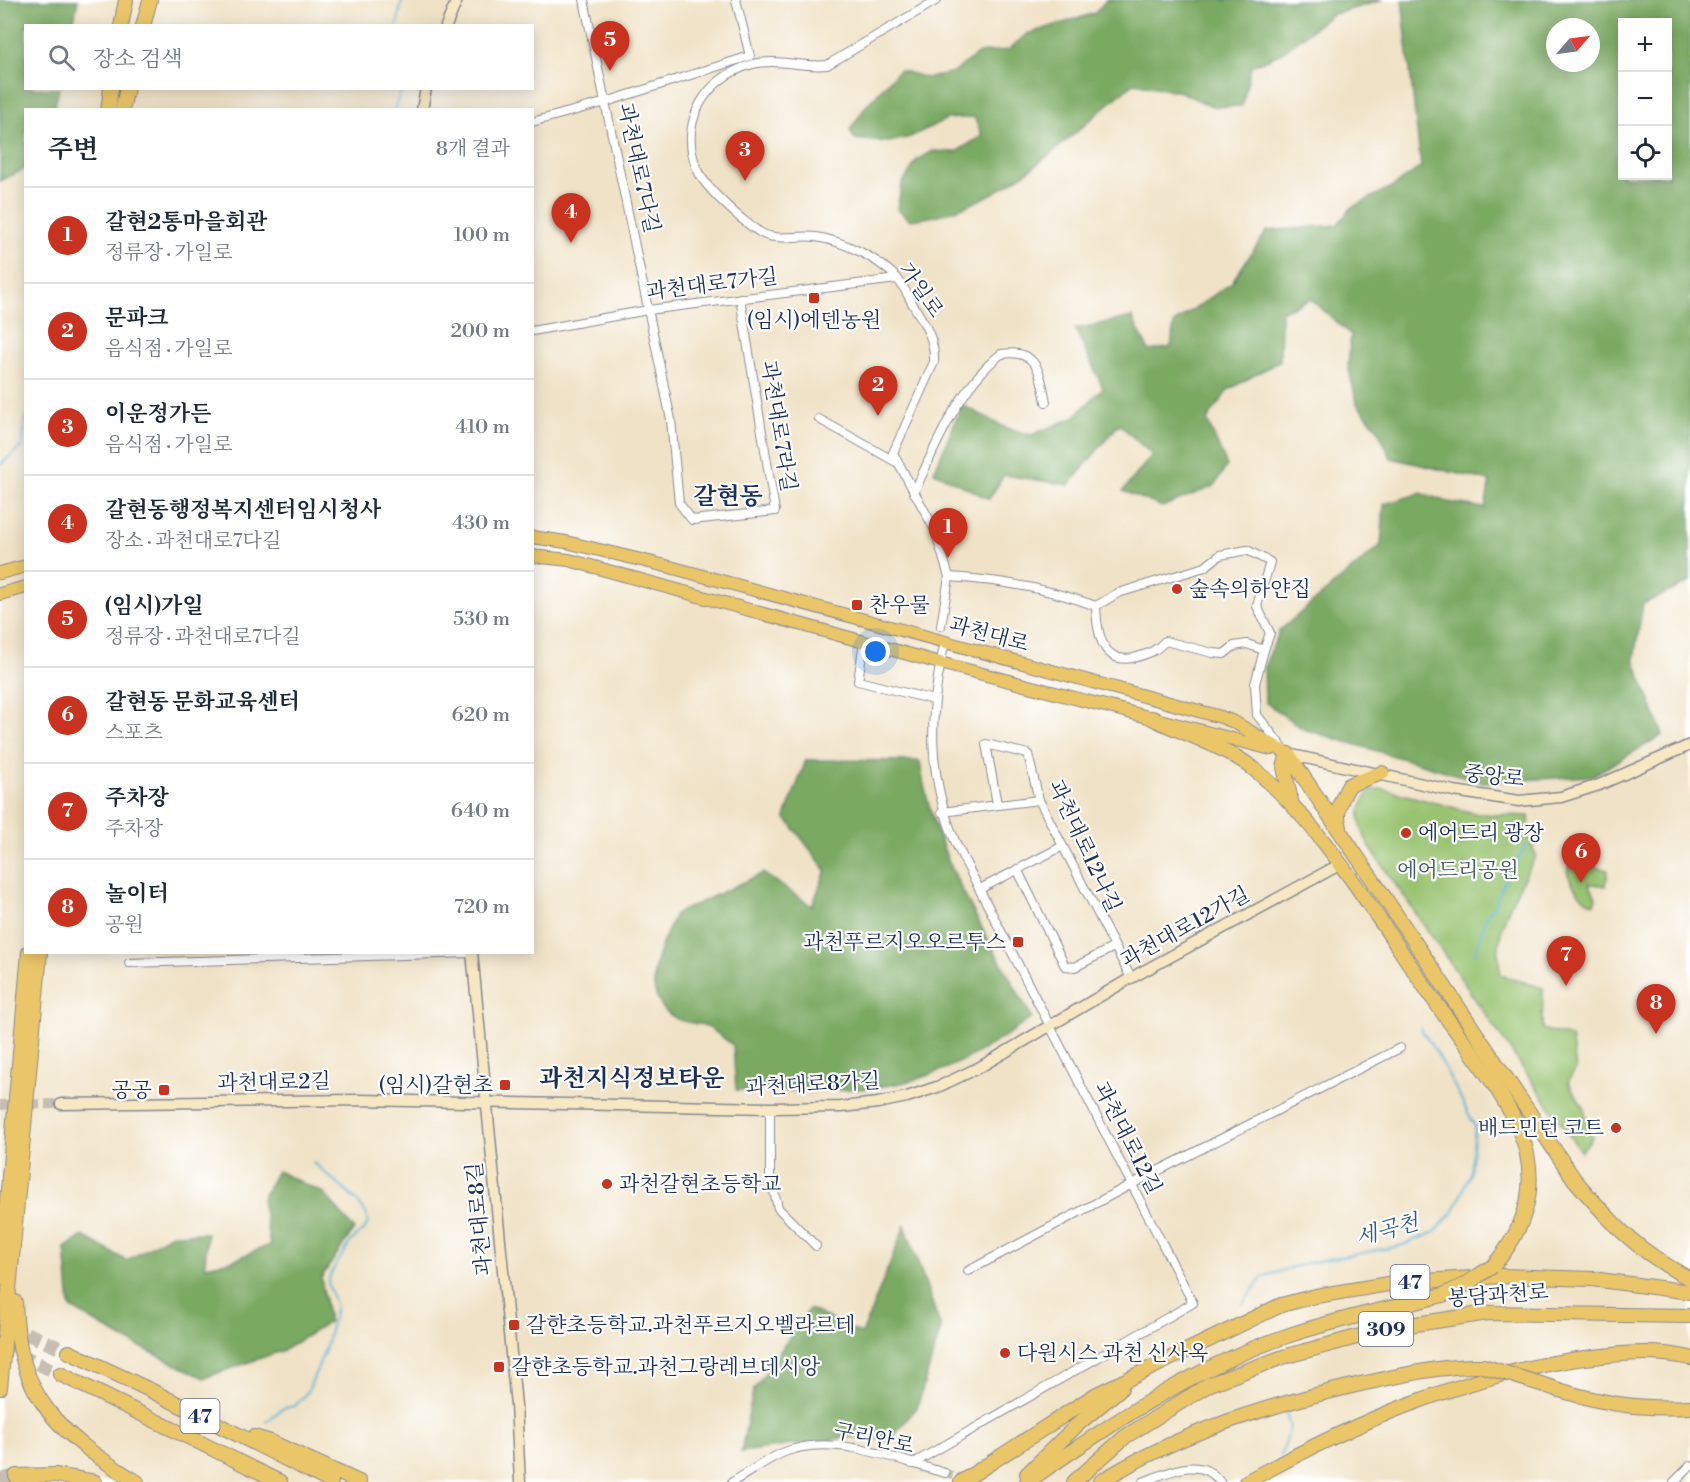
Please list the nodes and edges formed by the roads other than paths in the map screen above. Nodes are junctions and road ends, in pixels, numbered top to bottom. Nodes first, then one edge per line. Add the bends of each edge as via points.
1 (126, 0) edge
2 (150, 0) edge
3 (457, 0) edge
4 (584, 0) edge
5 (736, 0) edge
6 (936, 0) edge
7 (121, 24) edge
8 (144, 24) edge
9 (447, 24) edge
10 (111, 90) edge
11 (127, 90) edge
12 (426, 90) edge
13 (606, 102) junction
14 (108, 108) edge
15 (122, 108) edge
16 (422, 108) edge
17 (534, 121) edge
18 (897, 279) junction
19 (740, 298) junction
20 (648, 310) junction
21 (534, 331) edge
22 (1046, 402) dead end
23 (819, 419) dead end
24 (896, 462) junction
25 (914, 494) junction
26 (534, 537) edge
27 (534, 556) edge
28 (24, 567) edge
29 (0, 573) edge
30 (949, 577) junction
31 (24, 588) edge
32 (0, 594) edge
33 (1096, 606) junction
34 (941, 627) dead end
35 (864, 642) junction
36 (945, 642) junction
37 (1264, 650) junction
38 (940, 663) junction
39 (934, 700) junction
40 (1221, 717) junction
41 (1152, 718) junction
42 (1211, 731) junction
43 (1690, 745) edge
44 (1288, 753) junction
45 (1382, 773) junction
46 (1039, 800) junction
47 (1292, 803) junction
48 (997, 804) junction
49 (942, 812) junction
50 (1342, 835) junction
51 (1061, 846) junction
52 (1339, 865) junction
53 (1017, 869) junction
54 (980, 889) junction
55 (1114, 947) junction
56 (29, 954) edge
57 (40, 954) edge
58 (436, 954) edge
59 (472, 954) edge
60 (129, 963) dead end
61 (1131, 978) junction
62 (1049, 1026) junction
63 (1400, 1048) dead end
64 (488, 1102) junction
65 (61, 1104) tunnel mouth
66 (15, 1108) junction
67 (770, 1108) junction
68 (0, 1166) edge
69 (1132, 1184) junction
70 (17, 1201) junction
71 (816, 1246) dead end
72 (968, 1271) dead end
73 (0, 1278) edge
74 (1690, 1279) edge
75 (1690, 1292) edge
76 (1690, 1316) edge
77 (69, 1352) tunnel mouth
78 (1690, 1358) edge
79 (1146, 1368) junction
80 (60, 1374) tunnel mouth
81 (0, 1388) edge
82 (1690, 1407) edge
83 (223, 1428) junction
84 (1690, 1455) edge
85 (912, 1464) junction
86 (1688, 1466) edge
87 (252, 1468) junction
88 (945, 1473) tunnel mouth
89 (16, 1476) dead end
90 (95, 1482) edge
91 (137, 1482) edge
92 (269, 1482) edge
93 (280, 1482) edge
94 (331, 1482) edge
95 (359, 1482) edge
96 (520, 1482) edge
97 (732, 1482) edge
98 (961, 1482) edge
99 (1019, 1482) edge
100 (1027, 1482) edge
101 (1074, 1482) edge
102 (1100, 1482) edge
103 (1143, 1482) edge
104 (1220, 1482) edge
105 (1246, 1482) edge
106 (1674, 1482) edge

1 - 7 highway
2 - 8 highway
3 - 9 street
4 - 13 street, 과천대로7다길
5 - 13 street via 750,56
6 - 18 street, 가일로 via 827,65 768,62 750,65 715,81 695,112 692,125 698,170 708,188 759,232 775,238 813,236 832,240 881,264
10 - 14 highway
11 - 15 highway
12 - 16 street
13 - 17 street
13 - 20 street, 과천대로7다길
18 - 19 street, 과천대로7가길
18 - 24 street, 가일로 via 927,327 935,348 928,379 893,453
19 - 20 street, 과천대로7가길
19 - 20 street, 과천대로7라길 via 775,511 692,520 680,503 672,420
20 - 21 street, 과천대로7가길
22 - 25 street via 1032,359 1000,354 982,370 941,431
23 - 24 street
24 - 25 street
25 - 30 street via 935,531
26 - 36 main road, 과천대로 via 670,567
27 - 35 main road, 과천대로 via 569,560
28 - 29 main road
30 - 33 street via 1017,584 1061,593
30 - 34 street
31 - 32 main road
33 - 37 street via 1096,628 1101,641 1112,656 1125,660 1155,651 1165,641 1213,653 1224,654 1234,646 1247,644
33 - 37 street via 1118,593 1205,567 1220,555 1247,550 1270,562 1257,606 1270,633
35 - 38 main road, 과천대로
35 - 39 street via 858,681
36 - 38 street, 과천대로12길
36 - 40 main road, 과천대로
37 - 44 street via 1255,684 1257,715
38 - 39 street, 과천대로12길
38 - 41 main road, 과천대로
39 - 49 street, 과천대로12길 via 934,770
40 - 42 main road via 1222,726
40 - 44 main road, 과천대로
41 - 42 main road, 과천대로
41 - 47 highway via 1233,754
42 - 44 main road, 과천대로
43 - 45 street, 중앙로 via 1599,785 1561,797 1519,801 1454,791
44 - 45 street, 중앙로
44 - 47 highway via 1284,767
44 - 50 highway
45 - 50 highway via 1349,784 1337,820
46 - 48 street
46 - 48 street, 과천대로12나길 via 1028,754 986,744
46 - 51 street, 과천대로12나길
47 - 52 highway
48 - 49 street
49 - 54 street, 과천대로12길
50 - 74 highway via 1574,1179 1643,1252
51 - 53 street
51 - 55 street, 과천대로12나길
52 - 61 street, 과천대로12가길
52 - 100 highway, bridge via 1498,1093 1527,1152 1526,1213 1516,1236 1493,1266 1463,1286 1443,1295 1286,1336 1227,1360 1142,1406
53 - 54 street
53 - 55 street via 1065,966 1075,968
54 - 62 street, 과천대로12길
55 - 61 street, 과천대로12나길
56 - 66 highway
57 - 70 highway
58 - 60 street
59 - 64 street, 과천대로8길
61 - 62 street, 과천대로12가길
62 - 67 street, 과천대로8가길 via 980,1067 907,1097 841,1107
62 - 69 street, 과천대로12길
63 - 69 street
64 - 65 street, 과천대로2길
64 - 67 street, 과천대로8가길
64 - 96 street, 과천대로8길
66 - 68 highway
66 - 73 highway
67 - 71 street via 770,1174 778,1208
69 - 72 street
69 - 85 street, 과천대로12길 via 1193,1303
70 - 81 highway
70 - 91 highway via 16,1326 30,1381 44,1407 71,1438
75 - 79 highway, 47 via 1592,1279 1503,1276 1351,1288 1281,1305
76 - 101 highway, 봉담과천로 / 309 via 1488,1313 1390,1328 1284,1357 1210,1384 1126,1436
77 - 83 highway, 47
78 - 105 highway via 1657,1352 1617,1354 1527,1368 1463,1384 1356,1425
79 - 98 highway, 47 via 1095,1395
79 - 99 highway via 1078,1424
80 - 87 highway, 47
82 - 102 highway, bridge via 1619,1406 1580,1398 1483,1366 1431,1369 1306,1396 1227,1421 1167,1444
83 - 94 highway, 47
83 - 95 highway via 271,1442
84 - 86 street
85 - 88 street, 구리안로
85 - 97 street, 구리안로 via 880,1454 818,1445 792,1449
86 - 106 street
87 - 92 highway
87 - 93 highway, 47
89 - 90 highway via 55,1475
103 - 104 street via 1189,1467 1202,1467

